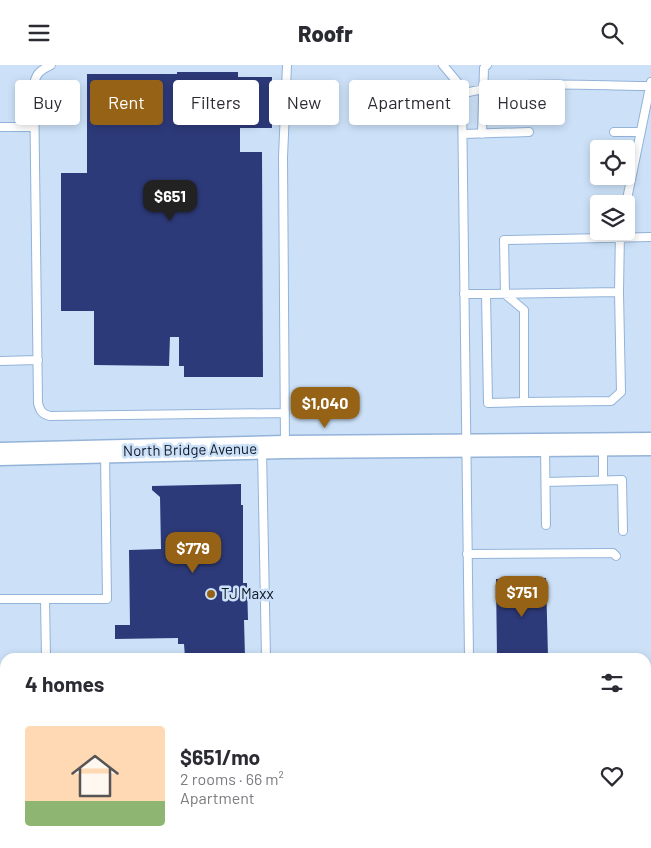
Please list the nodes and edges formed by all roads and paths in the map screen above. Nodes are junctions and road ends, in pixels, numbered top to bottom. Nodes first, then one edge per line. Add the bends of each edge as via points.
1 (51, 65) edge
2 (287, 65) edge
3 (443, 65) edge
4 (487, 65) edge
5 (454, 80) edge
6 (483, 80) edge
7 (651, 84) edge
8 (565, 85) edge
9 (463, 125) edge
10 (482, 125) edge
11 (0, 127) edge
12 (34, 127) junction
13 (530, 132) dead end
14 (614, 132) dead end
15 (640, 132) junction
16 (482, 134) junction
17 (463, 135) junction
18 (628, 195) edge
19 (590, 235) edge
20 (635, 235) edge
21 (651, 237) edge
22 (620, 240) edge
23 (619, 292) junction
24 (464, 294) junction
25 (486, 294) junction
26 (505, 294) junction
27 (0, 361) edge
28 (38, 361) junction
29 (524, 403) junction
30 (285, 413) junction
31 (651, 444) edge
32 (603, 445) junction
33 (545, 446) junction
34 (285, 447) junction
35 (465, 447) junction
36 (262, 448) junction
37 (105, 451) junction
38 (0, 454) edge
39 (603, 479) junction
40 (546, 482) junction
41 (546, 525) dead end
42 (623, 531) dead end
43 (467, 554) junction
44 (616, 556) dead end
45 (0, 599) edge
46 (45, 599) junction
47 (46, 653) edge
48 (266, 653) edge
49 (469, 653) edge

1 - 12 lane via 36,76
2 - 30 lane via 283,157
3 - 5 lane
4 - 6 lane
7 - 8 lane
7 - 15 lane
9 - 17 lane
10 - 16 lane
11 - 12 lane
12 - 28 lane
13 - 16 lane
14 - 15 lane
15 - 18 lane
16 - 17 lane
17 - 24 lane
19 - 26 lane via 504,239
20 - 21 lane
22 - 23 lane
23 - 26 lane
23 - 29 lane via 621,392 611,401
24 - 25 lane
24 - 35 lane
25 - 26 lane
25 - 29 lane via 488,403
26 - 29 lane via 524,310
27 - 28 lane
28 - 30 lane via 38,403 44,415
30 - 34 lane
31 - 32 street, North Bridge Avenue
32 - 33 street, North Bridge Avenue
32 - 39 lane
33 - 35 street, North Bridge Avenue
33 - 40 lane
34 - 35 street, North Bridge Avenue
34 - 36 street, North Bridge Avenue
35 - 43 lane
36 - 37 street, North Bridge Avenue
36 - 48 lane
37 - 38 street, North Bridge Avenue
37 - 46 lane via 107,599
39 - 40 lane
39 - 42 lane via 622,479
40 - 41 lane
43 - 44 lane via 614,553
43 - 49 lane
45 - 46 lane
46 - 47 lane

